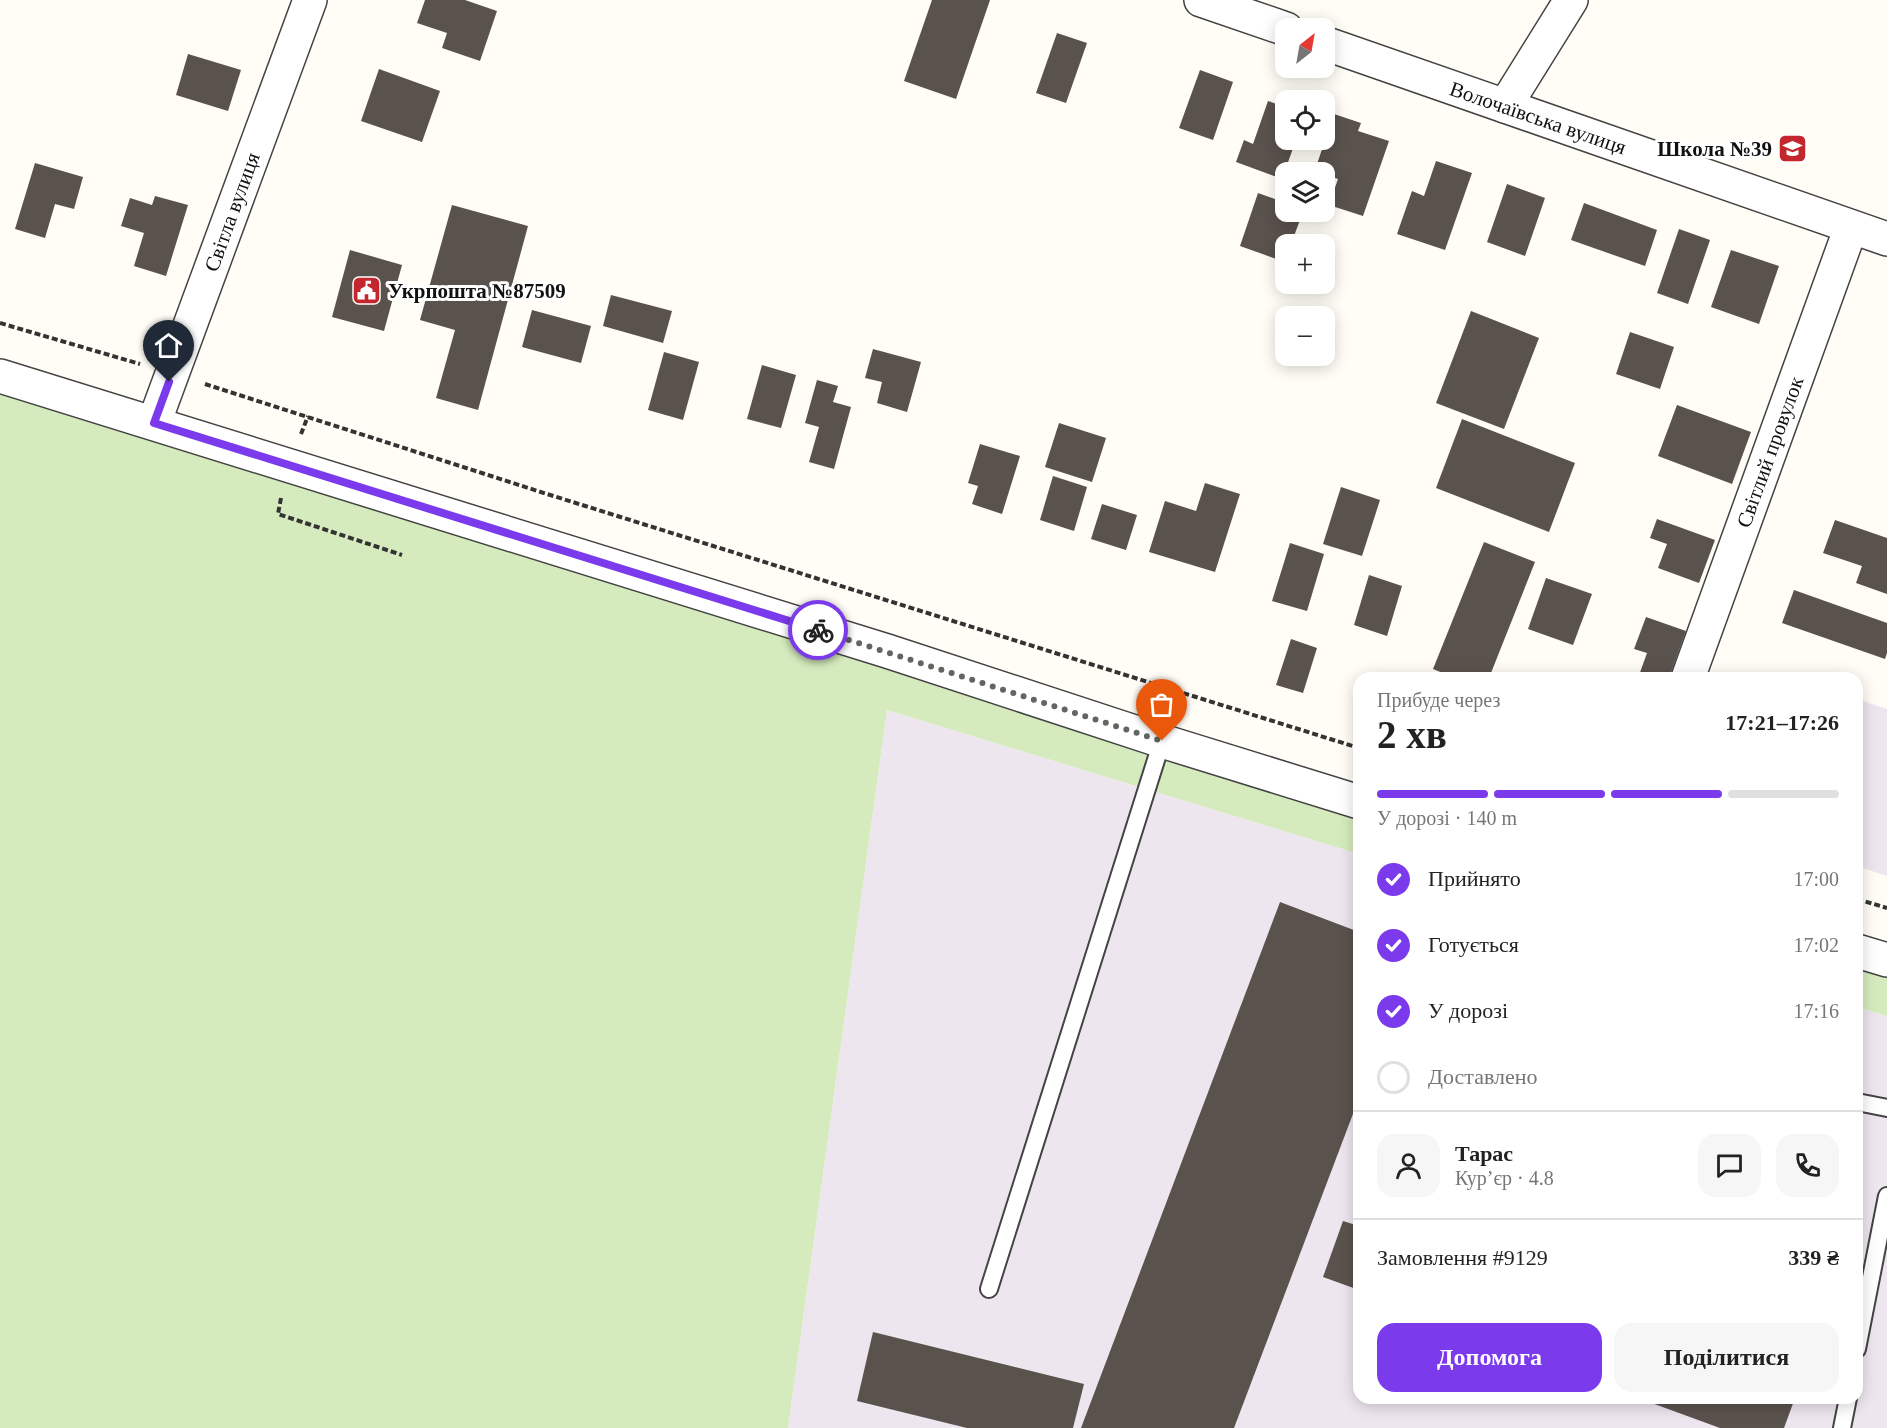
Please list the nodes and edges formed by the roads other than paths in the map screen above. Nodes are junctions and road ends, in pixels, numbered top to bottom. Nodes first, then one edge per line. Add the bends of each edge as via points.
1 (310, 0) edge
2 (1201, 0) edge
3 (1571, 0) edge
4 (1275, 25) edge
5 (1335, 47) edge
6 (1504, 106) junction
7 (1851, 227) junction
8 (1887, 239) edge
9 (0, 376) edge
10 (154, 423) junction
11 (1690, 672) edge
12 (1162, 741) junction
13 (1353, 800) edge
14 (1863, 953) edge
15 (1887, 960) edge
16 (1863, 1103) edge
17 (1887, 1108) edge
18 (1887, 1196) edge
19 (989, 1289) dead end
20 (1863, 1318) edge
21 (1847, 1404) edge
22 (1842, 1428) edge

1 - 10 street, Світла вулиця
2 - 4 street
3 - 6 street
5 - 6 street, Волочаївська вулиця
6 - 7 street, Волочаївська вулиця
7 - 8 street, Волочаївська вулиця
7 - 11 street, Світлий провулок
9 - 10 street
10 - 12 street via 887,651
12 - 13 street
12 - 19 lane
14 - 15 street
16 - 17 lane
18 - 20 lane
21 - 22 lane

